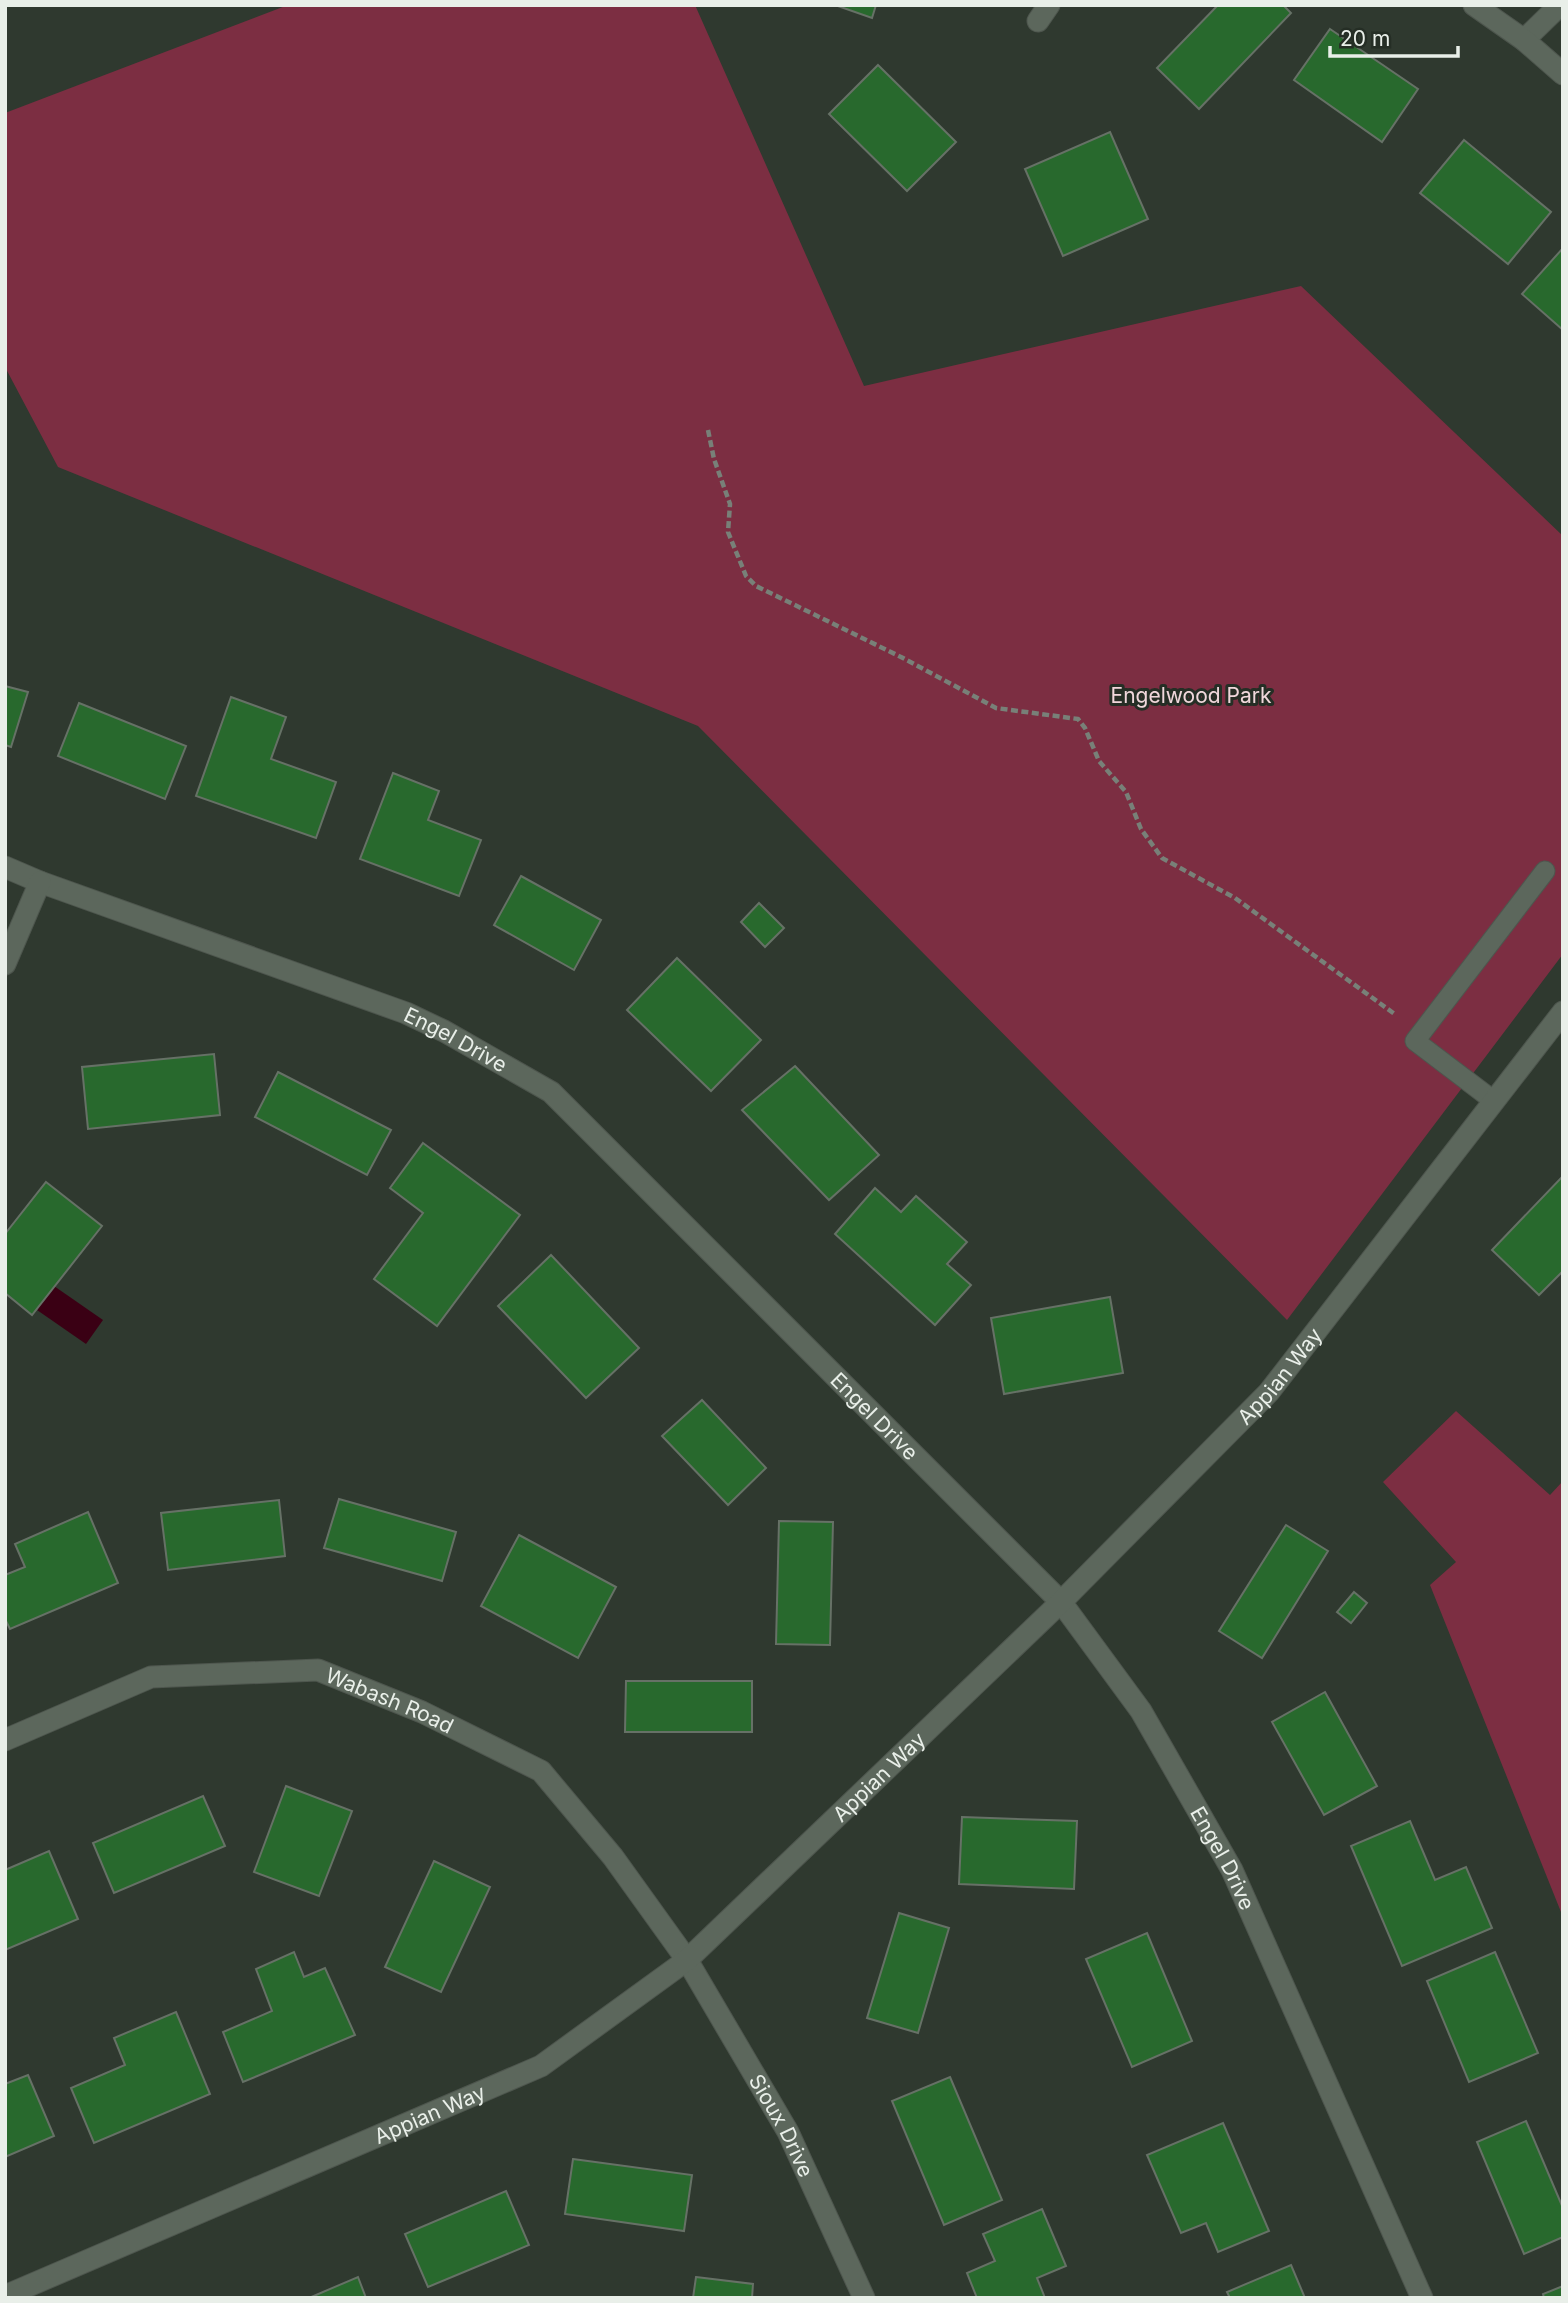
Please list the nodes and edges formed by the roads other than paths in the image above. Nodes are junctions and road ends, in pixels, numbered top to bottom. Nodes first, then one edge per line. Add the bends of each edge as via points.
1 (1474, 5) edge
2 (1560, 5) edge
3 (1524, 40) junction
4 (1563, 74) edge
5 (5, 867) edge
6 (1545, 871) dead end
7 (40, 882) junction
8 (5, 964) edge
9 (1563, 1012) edge
10 (1494, 1101) junction
11 (1061, 1602) junction
12 (5, 1740) edge
13 (687, 1960) junction
14 (5, 2296) edge
15 (864, 2298) edge
16 (1422, 2298) edge

1 - 3 street
2 - 3 street
3 - 4 street
5 - 7 street, Engel Drive
6 - 10 lane via 1415,1041
7 - 8 street
7 - 11 street, Engel Drive via 406,1013 551,1091
9 - 10 street, Appian Way
10 - 11 street, Appian Way via 1269,1392
11 - 13 street, Appian Way
11 - 16 street, Engel Drive via 1141,1711 1232,1870
12 - 13 street, Wabash Road via 150,1677 317,1670 422,1712 541,1771 613,1857
13 - 14 street, Appian Way via 541,2066
13 - 15 street, Sioux Drive via 788,2132

